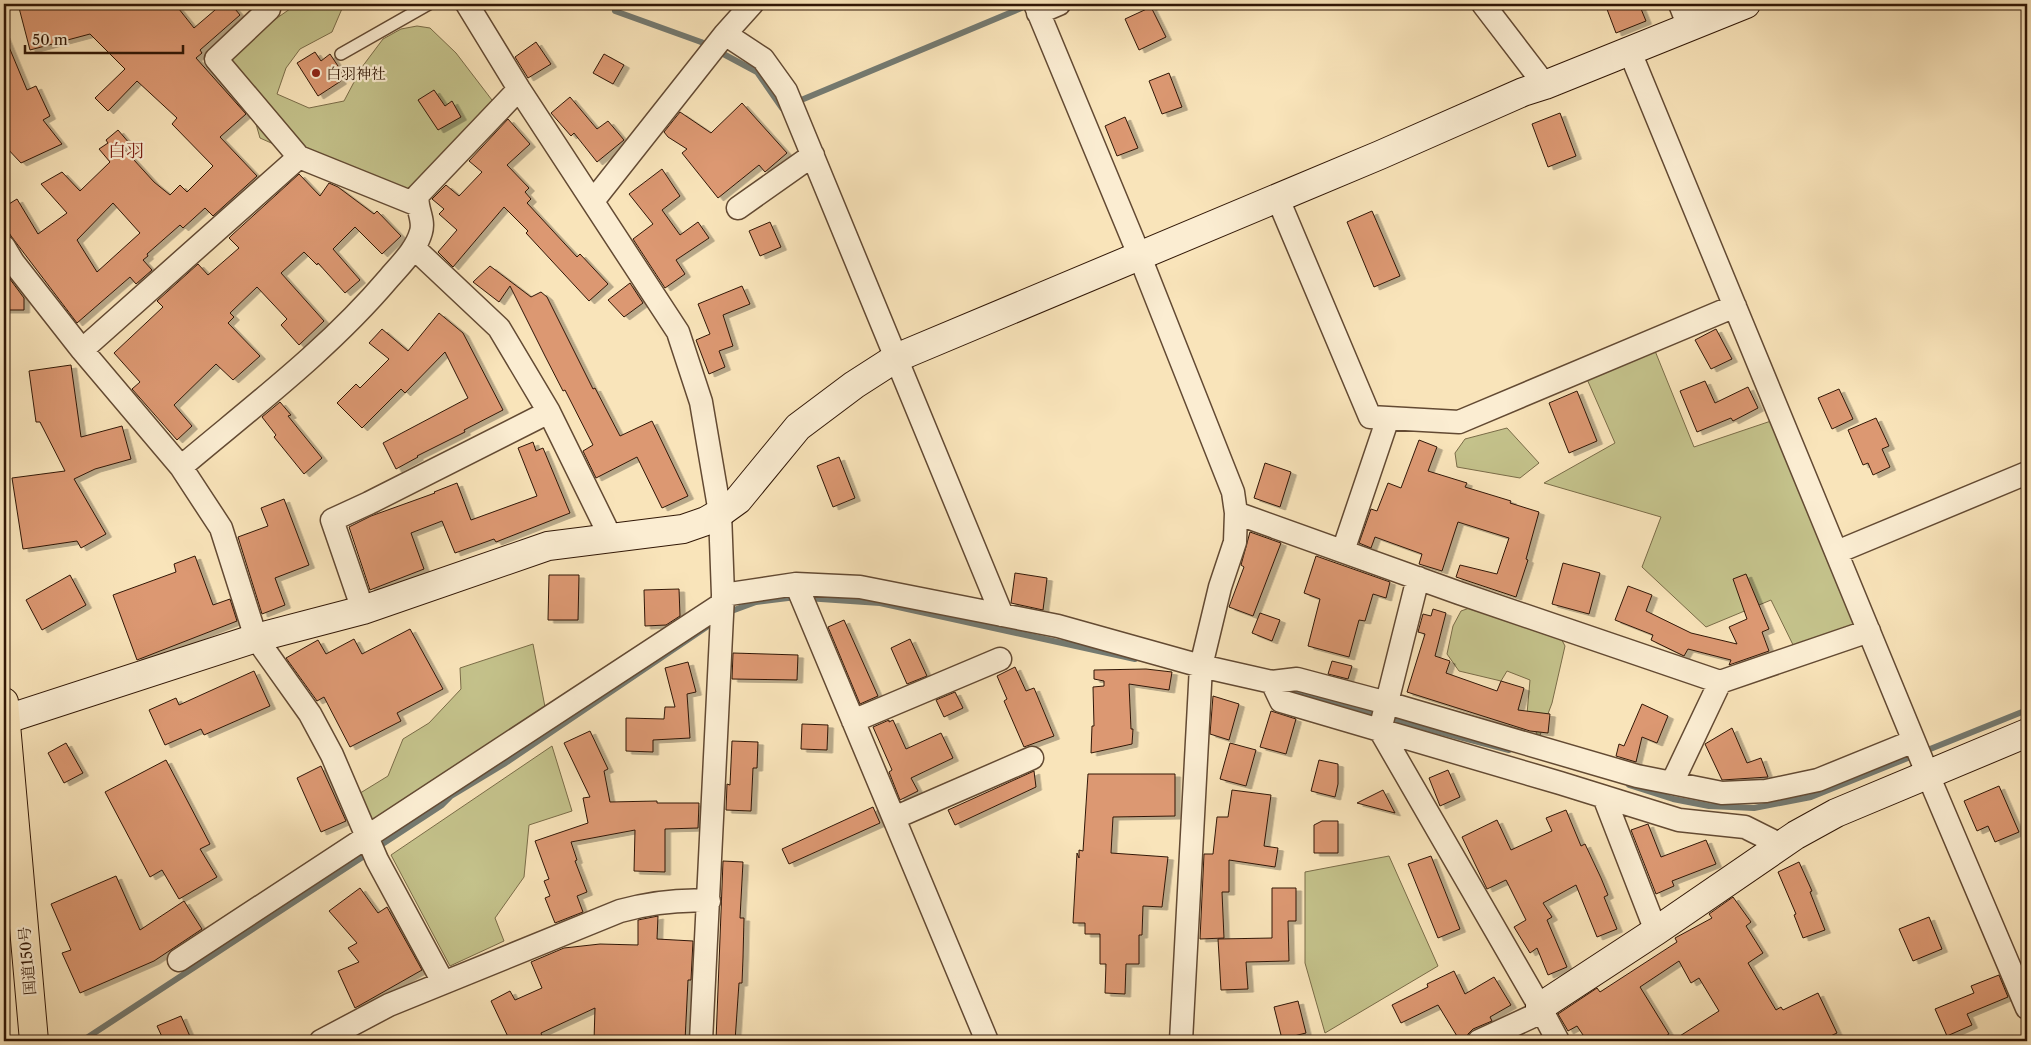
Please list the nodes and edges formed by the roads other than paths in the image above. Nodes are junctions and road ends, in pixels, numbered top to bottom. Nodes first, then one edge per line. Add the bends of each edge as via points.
1 (266, 4) edge
2 (430, 4) edge
3 (467, 4) edge
4 (752, 4) edge
5 (1059, 4) edge
6 (1483, 4) edge
7 (1746, 4) edge
8 (1036, 8) edge
9 (1685, 15) edge
10 (725, 34) junction
11 (1630, 52) junction
12 (341, 54) dead end
13 (1545, 85) junction
14 (519, 89) junction
15 (813, 155) junction
16 (299, 157) junction
17 (1278, 198) junction
18 (593, 201) junction
19 (418, 206) junction
20 (738, 208) dead end
21 (4, 248) edge
22 (414, 248) junction
23 (1140, 257) junction
24 (1735, 306) junction
25 (82, 350) junction
26 (896, 358) junction
27 (549, 412) junction
28 (1388, 418) junction
29 (181, 467) junction
30 (2027, 473) edge
31 (720, 513) junction
32 (1236, 513) junction
33 (611, 538) junction
34 (1343, 551) junction
35 (1837, 552) junction
36 (1418, 578) junction
37 (796, 584) junction
38 (722, 600) junction
39 (363, 610) junction
40 (1002, 615) junction
41 (1869, 631) junction
42 (256, 638) junction
43 (1000, 659) dead end
44 (1201, 666) junction
45 (1272, 682) junction
46 (1720, 682) junction
47 (1386, 702) junction
48 (4, 714) edge
49 (853, 721) junction
50 (1380, 730) junction
51 (2027, 734) edge
52 (1914, 741) junction
53 (1032, 758) dead end
54 (1928, 775) junction
55 (1672, 784) junction
56 (1604, 797) junction
57 (894, 818) junction
58 (367, 836) junction
59 (1782, 845) junction
60 (709, 901) junction
61 (1656, 931) junction
62 (179, 960) dead end
63 (443, 982) junction
64 (2027, 1008) edge
65 (1541, 1010) junction
66 (31, 1040) edge
67 (320, 1041) edge
68 (701, 1041) edge
69 (988, 1041) edge
70 (1181, 1041) edge
71 (1479, 1041) edge
72 (1558, 1041) edge

1 - 16 street via 269,9 216,59
2 - 12 lane
3 - 14 street
4 - 10 street
5 - 8 street
6 - 13 street
7 - 9 street
8 - 23 street
9 - 11 street
10 - 15 street via 763,59 786,91
10 - 18 street
11 - 13 street
11 - 24 street
13 - 17 street
14 - 18 street
14 - 19 street via 418,195
15 - 20 street
15 - 26 street
16 - 19 street
16 - 25 street
17 - 23 street
17 - 28 street via 1370,417
18 - 31 street via 678,332 702,402
19 - 22 street via 422,230
21 - 25 street
22 - 27 street via 499,328
22 - 29 street via 335,336
23 - 26 street
23 - 32 street via 1233,492
24 - 28 street via 1459,422
24 - 35 street
25 - 29 street
26 - 31 street via 798,427 738,500
26 - 40 street
27 - 33 street
27 - 39 street via 332,520
28 - 34 street
29 - 42 street via 221,528
30 - 35 street
31 - 33 street via 682,529
31 - 38 street
32 - 34 street
32 - 44 street via 1235,542 1220,587
33 - 39 street via 548,546
34 - 36 street
35 - 41 street
36 - 46 street
36 - 47 street
37 - 38 street
37 - 40 street via 860,587
37 - 49 street
38 - 58 street
38 - 60 street
39 - 42 street
40 - 44 street via 1058,626
41 - 46 street
41 - 52 street
42 - 48 street
42 - 58 street via 310,714
43 - 49 street
44 - 45 street
44 - 70 street
45 - 47 street via 1297,679
45 - 50 street via 1281,700
46 - 55 street
47 - 50 street
47 - 55 street
48 - 66 highway, 国道150号
49 - 57 street
50 - 56 street
50 - 65 street
51 - 54 street
52 - 54 street
52 - 55 street via 1818,780 1766,791 1722,793
53 - 57 street
54 - 59 street via 1836,813
54 - 64 street
56 - 59 street via 1679,820 1745,827
56 - 61 street
57 - 69 street
58 - 62 street
58 - 63 street
59 - 61 street
60 - 63 street via 682,900 620,911
60 - 68 street
61 - 65 street
63 - 67 street via 389,1005
65 - 71 street
65 - 72 street

